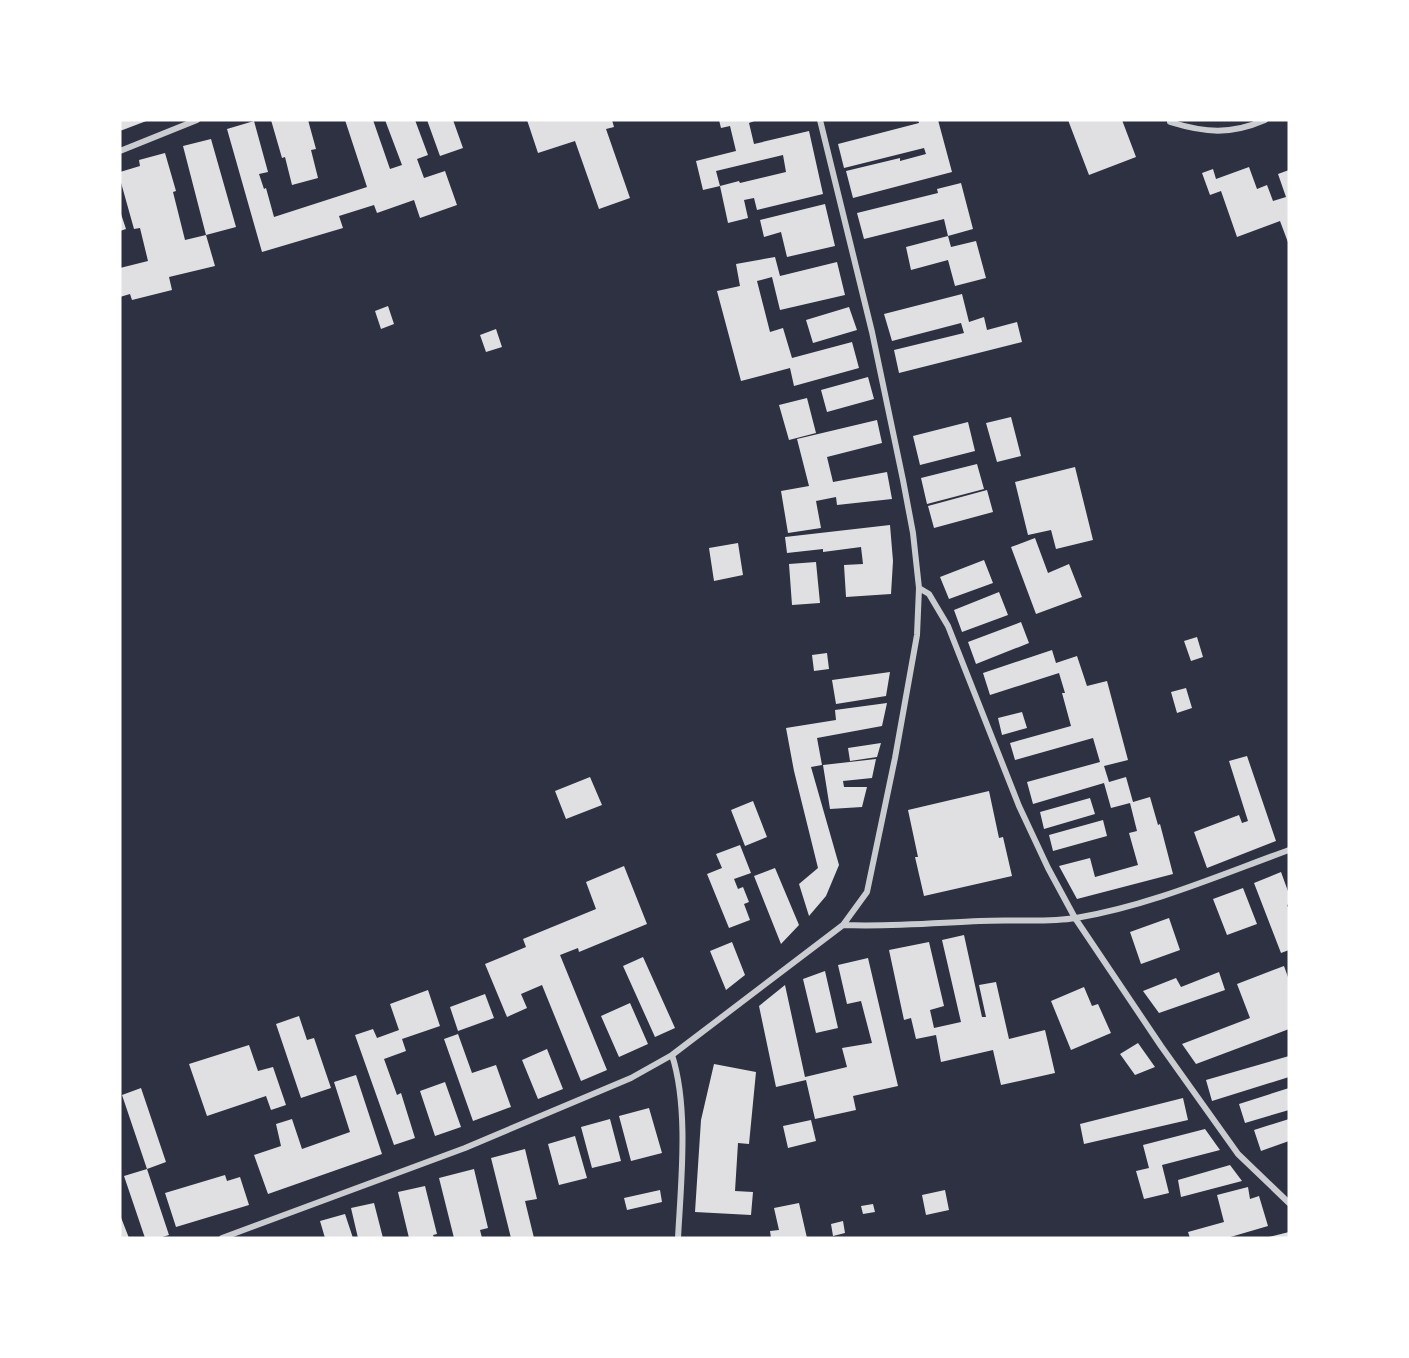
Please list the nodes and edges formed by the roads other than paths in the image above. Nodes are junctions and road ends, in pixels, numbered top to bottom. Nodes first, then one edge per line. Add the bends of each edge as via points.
1 (197, 120) edge
2 (820, 120) edge
3 (1266, 120) edge
4 (1170, 122) dead end
5 (120, 151) edge
6 (919, 588) junction
7 (1289, 850) edge
8 (1075, 918) junction
9 (843, 925) junction
10 (672, 1055) junction
11 (1289, 1203) edge
12 (222, 1238) edge
13 (678, 1238) edge

1 - 5 street
2 - 6 street via 877,355 913,532
3 - 4 street via 1242,129 1214,132
6 - 8 street via 928,594 948,626 1020,806
6 - 9 street via 917,635 867,892
7 - 8 street via 1170,893
8 - 9 street via 911,926
8 - 11 street via 1238,1154
9 - 10 street
10 - 12 street via 631,1078 465,1148
10 - 13 street via 682,1093

